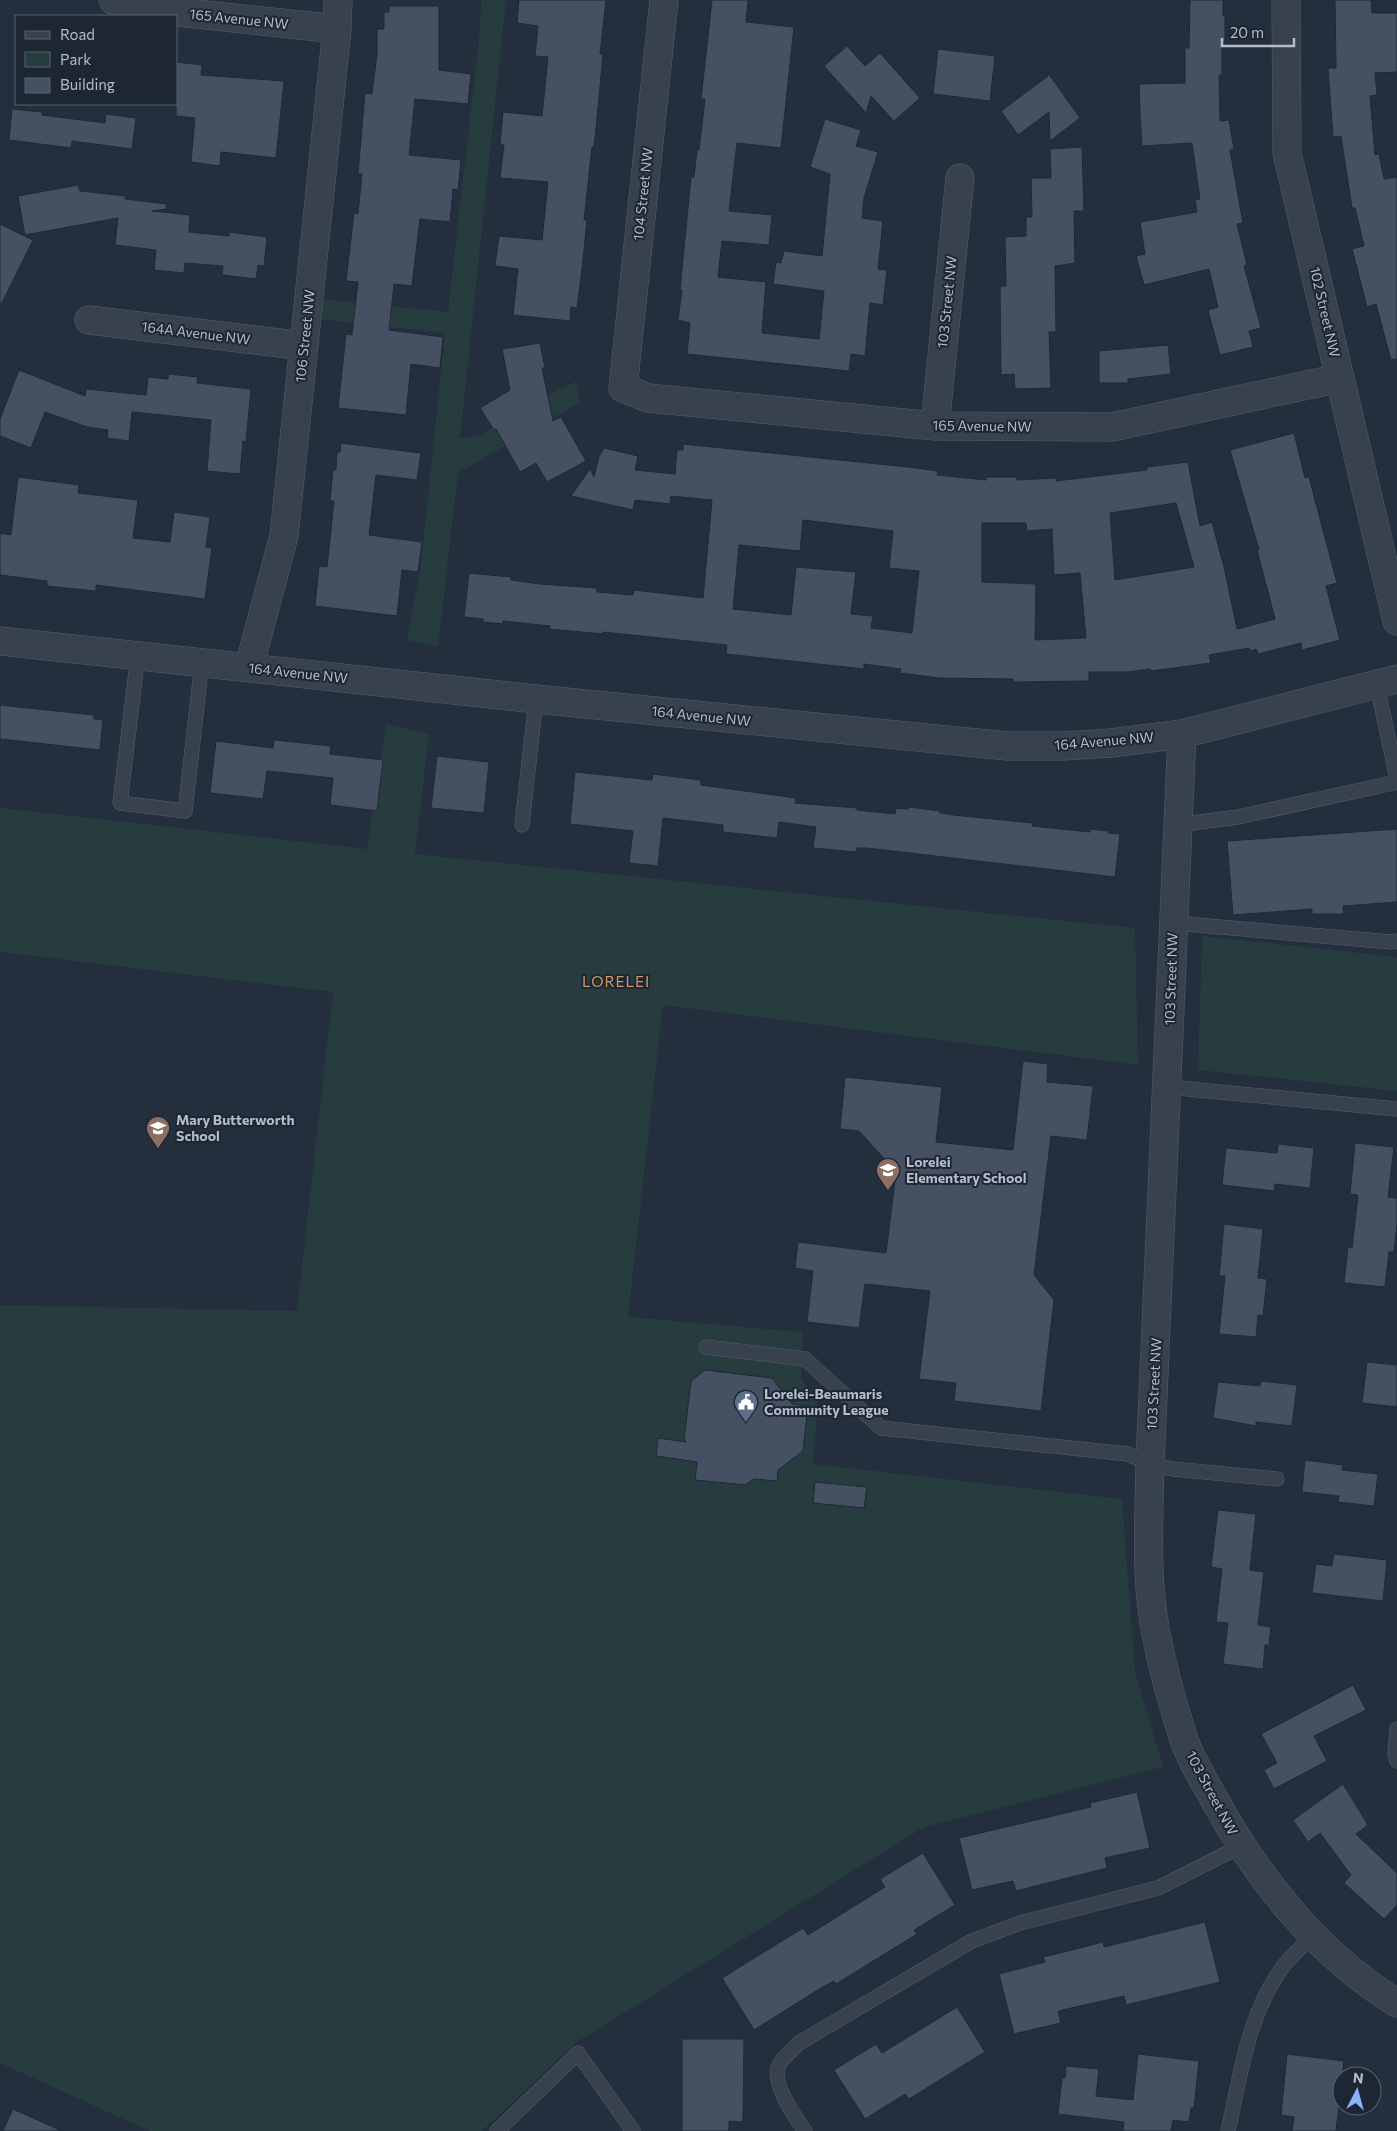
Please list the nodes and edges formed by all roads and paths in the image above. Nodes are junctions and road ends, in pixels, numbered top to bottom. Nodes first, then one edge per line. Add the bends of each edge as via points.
1 (113, 0) edge
2 (338, 0) edge
3 (664, 0) edge
4 (1286, 0) edge
5 (178, 6) edge
6 (337, 29) junction
7 (960, 178) dead end
8 (89, 320) dead end
9 (304, 346) junction
10 (1340, 378) junction
11 (623, 388) joint
12 (935, 426) junction
13 (1397, 621) edge
14 (0, 641) edge
15 (138, 655) junction
16 (202, 662) junction
17 (249, 667) junction
18 (1387, 682) edge
19 (536, 699) junction
20 (1182, 734) junction
21 (1397, 780) edge
22 (522, 825) dead end
23 (1177, 825) junction
24 (1174, 922) junction
25 (1397, 941) edge
26 (1167, 1087) junction
27 (1397, 1109) edge
28 (706, 1347) dead end
29 (1150, 1464) junction
30 (1278, 1479) dead end
31 (1397, 1729) edge
32 (1397, 1761) edge
33 (1241, 1846) junction
34 (1314, 1935) junction
35 (1397, 2003) edge
36 (497, 2131) edge
37 (633, 2131) edge
38 (805, 2131) edge
39 (1228, 2131) edge

1 - 5 street, 165 Avenue NW
2 - 6 street, 106 Street NW
3 - 11 street, 104 Street NW
4 - 10 street, 102 Street NW via 1287,153
5 - 6 street, 165 Avenue NW
6 - 9 street, 106 Street NW
7 - 12 street, 103 Street NW
8 - 9 street, 164A Avenue NW
9 - 17 street, 106 Street NW via 284,536
10 - 12 street, 165 Avenue NW via 1112,427
10 - 13 street, 102 Street NW
11 - 12 street, 165 Avenue NW via 648,398
14 - 15 street, 164 Avenue NW
15 - 16 street, 164 Avenue NW
15 - 16 lane via 120,803 186,811
16 - 17 street, 164 Avenue NW
17 - 19 street, 164 Avenue NW
18 - 20 street, 164 Avenue NW
18 - 21 lane
19 - 20 street, 164 Avenue NW via 1007,746 1111,743
19 - 22 lane
20 - 23 street, 103 Street NW
21 - 23 lane via 1238,817
23 - 24 street, 103 Street NW
24 - 25 lane
24 - 26 street, 103 Street NW
26 - 27 lane
26 - 29 street, 103 Street NW
28 - 29 lane via 805,1359 881,1428 1128,1454
29 - 30 lane
29 - 33 street, 103 Street NW via 1149,1564 1158,1643 1185,1741
31 - 32 lane via 1394,1754
33 - 34 street, 103 Street NW via 1269,1886
33 - 38 lane via 1158,1888 1020,1923 970,1942 799,2043 779,2064 777,2076 790,2110
34 - 35 street, 103 Street NW via 1354,1972
34 - 39 lane via 1283,1966 1261,2002 1250,2029
36 - 37 lane via 578,2053

